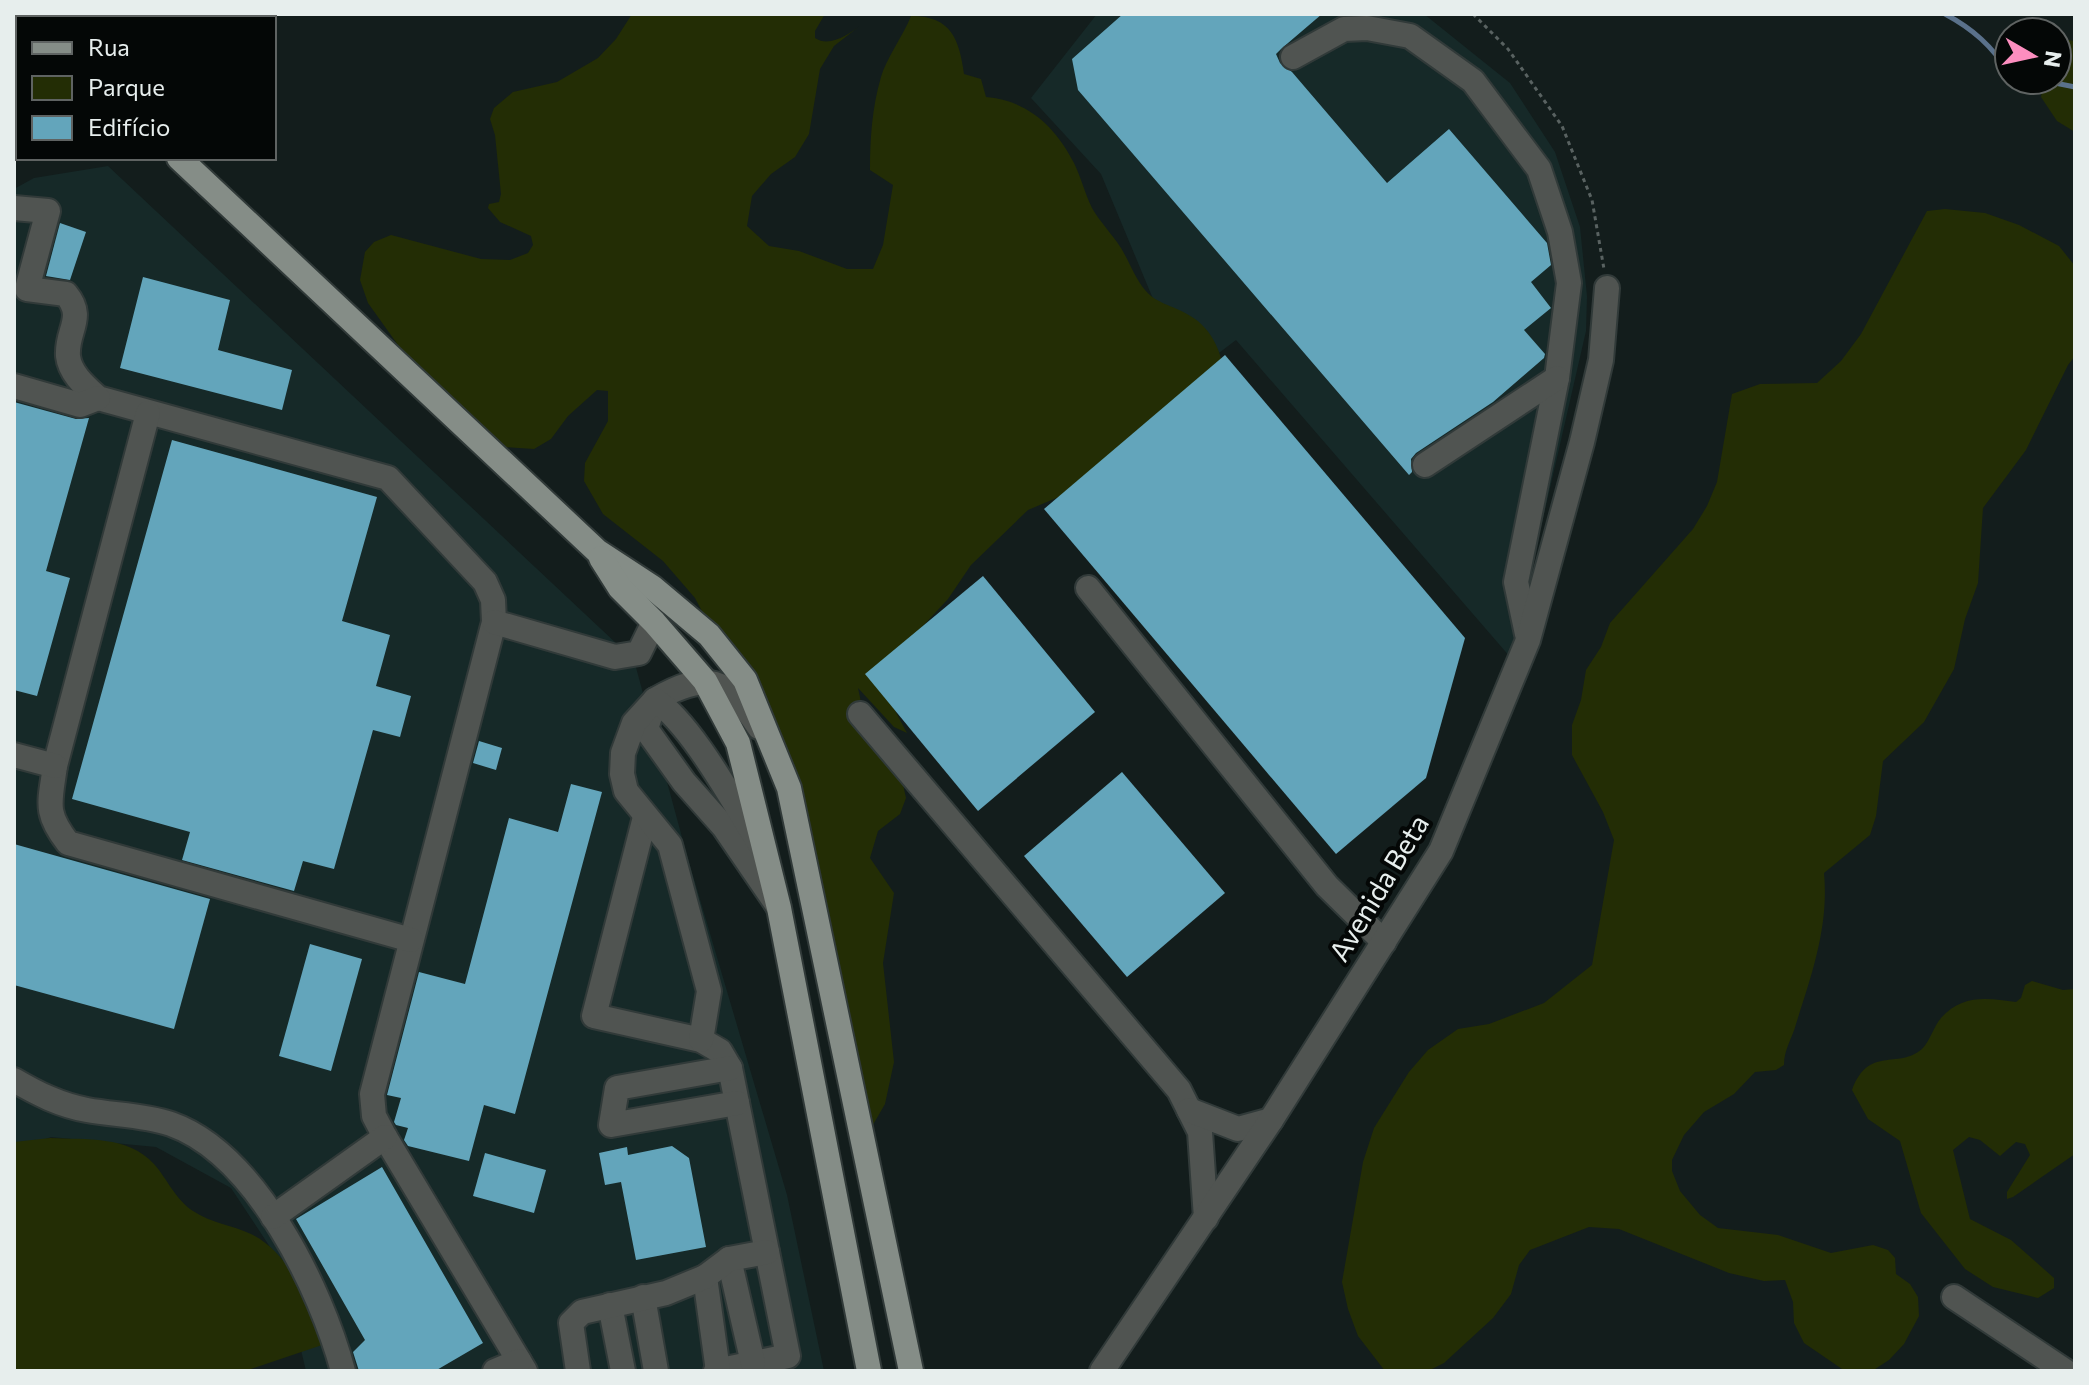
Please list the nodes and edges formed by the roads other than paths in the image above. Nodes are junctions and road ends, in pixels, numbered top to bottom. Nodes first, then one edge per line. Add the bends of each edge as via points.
1 (1293, 57) dead end
2 (181, 160) edge
3 (14, 208) edge
4 (1607, 288) road end
5 (1557, 378) junction
6 (14, 386) edge
7 (98, 398) junction
8 (148, 413) junction
9 (1425, 465) dead end
10 (597, 551) junction
11 (1088, 588) dead end
12 (494, 622) junction
13 (654, 622) junction
14 (1528, 640) junction
15 (705, 681) junction
16 (655, 700) junction
17 (860, 714) dead end
18 (774, 750) junction
19 (14, 755) edge
20 (55, 766) junction
21 (645, 817) junction
22 (768, 858) junction
23 (779, 908) junction
24 (411, 940) junction
25 (1384, 942) junction
26 (701, 1040) junction
27 (730, 1068) junction
28 (694, 1074) junction
29 (14, 1080) edge
30 (737, 1103) junction
31 (701, 1109) junction
32 (1189, 1110) junction
33 (1271, 1120) junction
34 (385, 1137) junction
35 (273, 1217) junction
36 (1206, 1218) junction
37 (767, 1252) junction
38 (729, 1259) junction
39 (705, 1277) junction
40 (643, 1297) junction
41 (1954, 1297) dead end
42 (610, 1305) junction
43 (2075, 1362) edge
44 (753, 1363) junction
45 (522, 1366) edge
46 (343, 1371) edge
47 (495, 1371) edge
48 (578, 1371) edge
49 (623, 1371) edge
50 (656, 1371) edge
51 (717, 1371) edge
52 (869, 1371) edge
53 (911, 1371) edge
54 (1102, 1371) edge
55 (2067, 1371) edge

1 - 5 street via 1344,29 1367,28 1410,36 1473,81 1539,169 1560,232 1569,283
2 - 10 main road
3 - 7 street via 48,211 27,289 66,294 75,305 68,357 77,378
4 - 14 street, Avenida Beta via 1601,360
5 - 9 street
5 - 14 street via 1516,582
6 - 7 street via 80,405
7 - 8 street
8 - 12 street via 388,478 485,582
8 - 20 street
10 - 13 main road via 620,588
10 - 18 main road via 652,587 709,635 745,680
11 - 25 street via 1327,886
12 - 13 street via 615,657 639,653
12 - 24 street
13 - 15 main road
14 - 25 street, Avenida Beta via 1441,851
15 - 16 street via 680,685
15 - 18 street via 744,703
15 - 22 main road via 738,743
16 - 21 street via 634,723 623,753 626,791
16 - 22 street via 670,710 698,748
16 - 23 street via 646,729 724,827
17 - 32 street via 1179,1090
18 - 53 main road via 800,835
19 - 20 street
20 - 24 street via 52,823 68,843
21 - 26 street via 670,845 707,982
21 - 26 street via 594,1016
22 - 23 main road
23 - 52 main road
24 - 34 street via 372,1094 374,1116
25 - 33 street, Avenida Beta
26 - 27 street via 720,1051
27 - 28 street
27 - 30 street
28 - 31 street
28 - 31 street via 617,1088 611,1125
29 - 35 street via 46,1099 170,1124 207,1142 241,1173
30 - 31 street
30 - 37 street
32 - 33 street via 1238,1129
32 - 36 street via 1200,1132
33 - 36 street, Avenida Beta
34 - 35 street
34 - 45 street
35 - 46 street via 314,1287
36 - 54 street, Avenida Beta
37 - 38 street
37 - 44 street via 788,1356
38 - 39 street
38 - 44 street
39 - 40 street
39 - 51 street
40 - 42 street
40 - 50 street
41 - 55 street
42 - 48 street via 582,1312 571,1323
42 - 49 street
43 - 55 street
44 - 51 street
45 - 47 street

